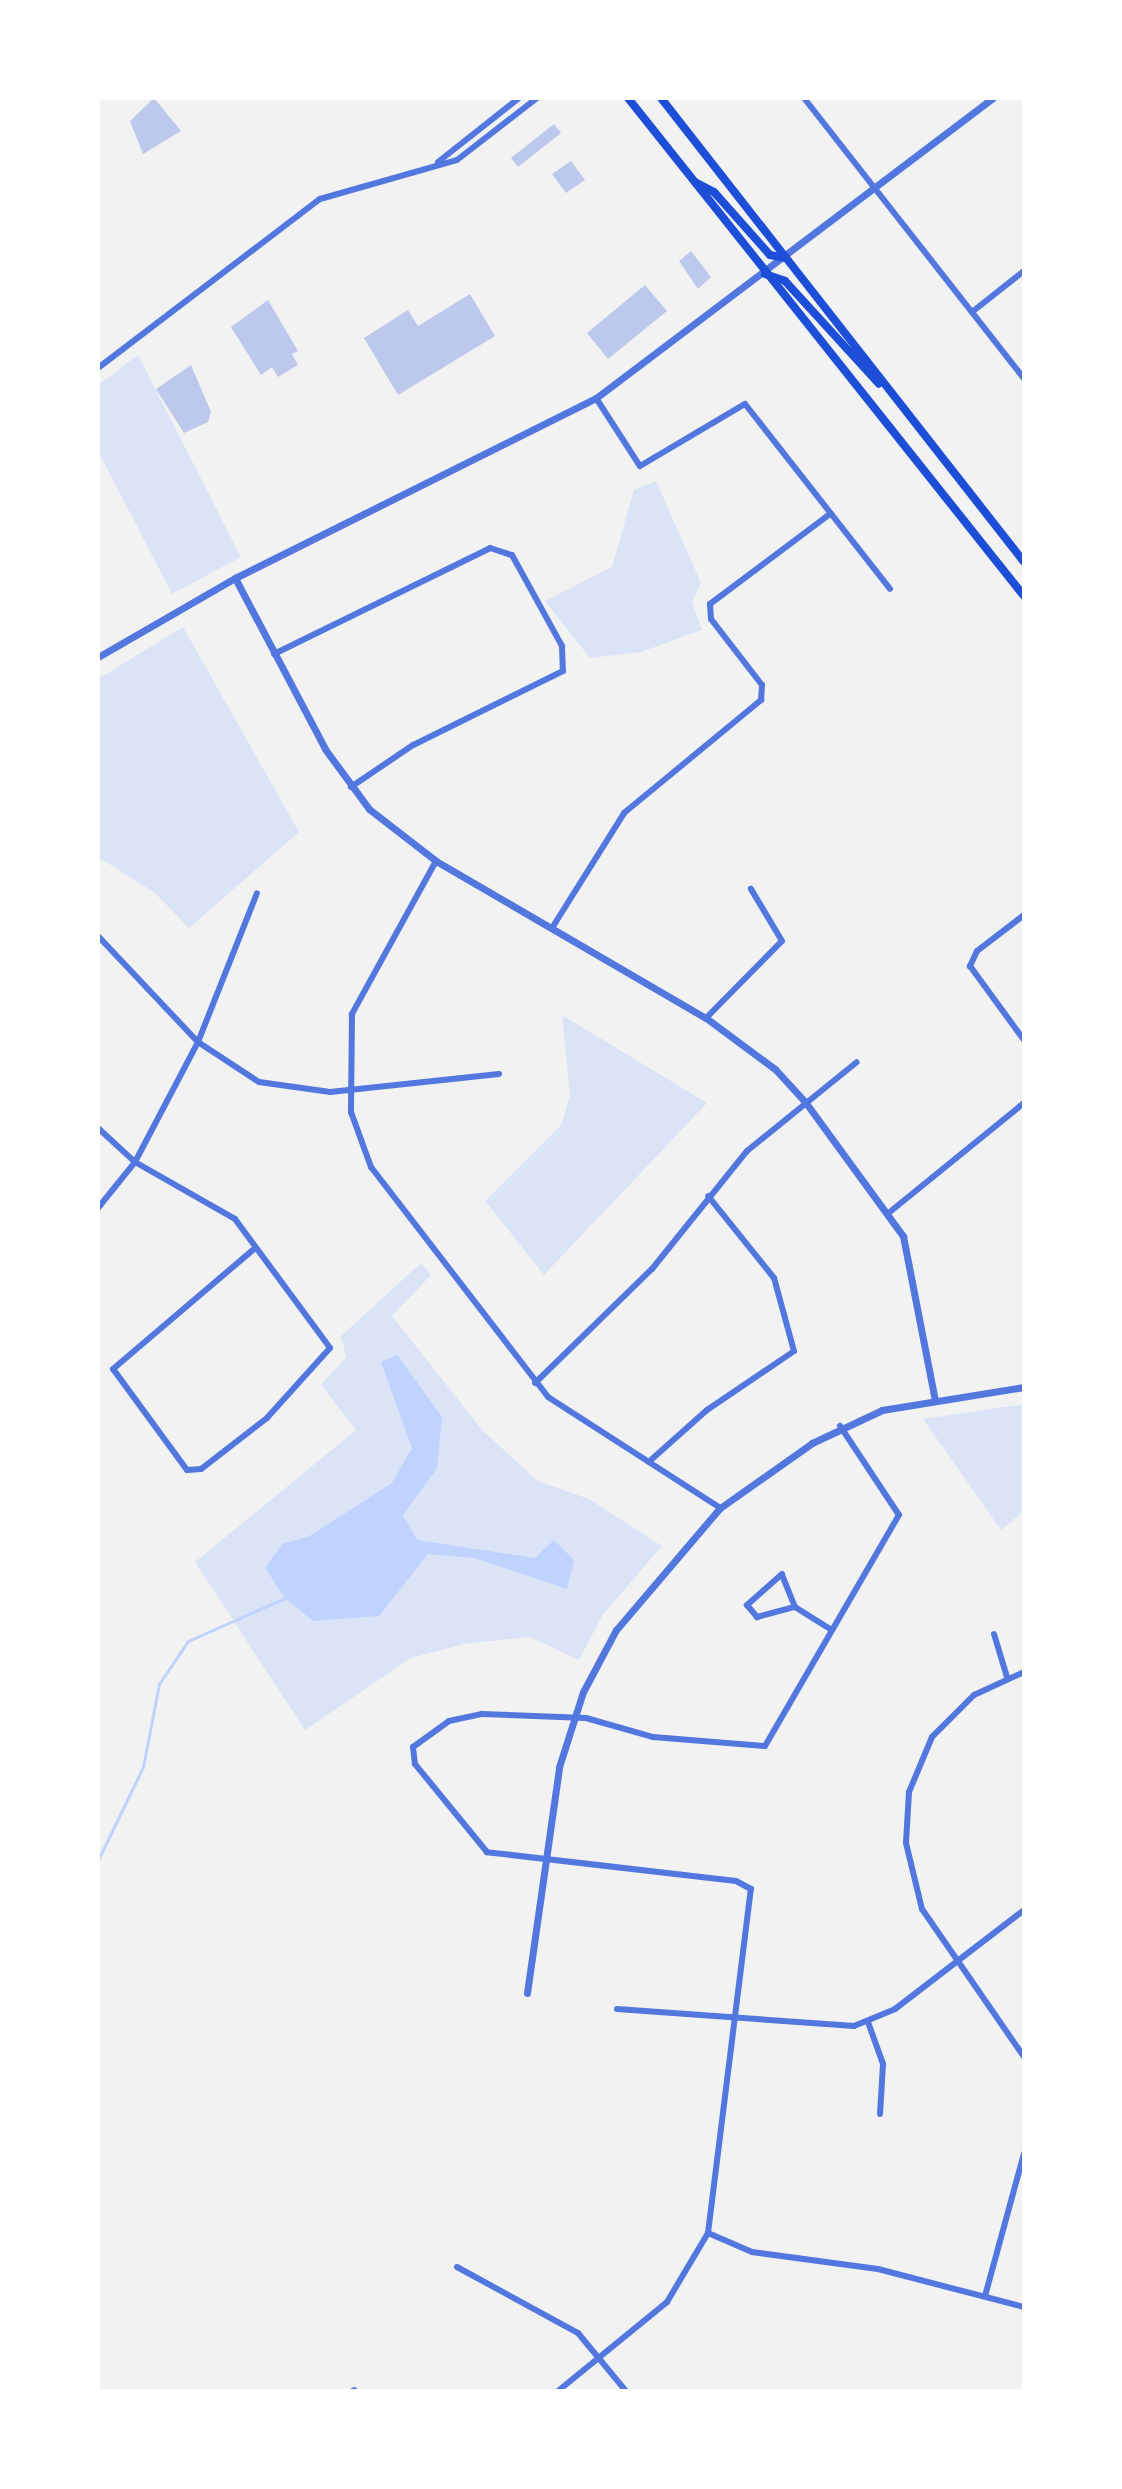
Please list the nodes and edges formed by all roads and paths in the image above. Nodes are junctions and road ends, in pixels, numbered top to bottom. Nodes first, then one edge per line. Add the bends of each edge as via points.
1 (519, 98) edge
2 (537, 98) edge
3 (628, 98) edge
4 (661, 98) edge
5 (804, 98) edge
6 (993, 98) edge
7 (435, 165) junction
8 (692, 180) junction
9 (876, 189) junction
10 (786, 258) junction
11 (1024, 271) edge
12 (765, 274) junction
13 (972, 312) junction
14 (98, 368) edge
15 (1024, 379) edge
16 (596, 398) junction
17 (910, 416) junction
18 (831, 513) junction
19 (1024, 562) edge
20 (235, 578) junction
21 (890, 589) dead end
22 (1024, 596) edge
23 (274, 654) junction
24 (98, 657) edge
25 (350, 788) junction
26 (436, 861) junction
27 (751, 889) dead end
28 (257, 893) dead end
29 (1024, 915) edge
30 (552, 928) junction
31 (98, 936) edge
32 (706, 1018) junction
33 (1024, 1040) edge
34 (198, 1042) junction
35 (857, 1062) dead end
36 (499, 1074) dead end
37 (349, 1091) junction
38 (806, 1103) junction
39 (1024, 1103) edge
40 (98, 1128) edge
41 (135, 1162) junction
42 (708, 1196) junction
43 (98, 1208) edge
44 (891, 1211) junction
45 (254, 1249) junction
46 (535, 1383) junction
47 (1024, 1387) edge
48 (935, 1400) junction
49 (840, 1426) junction
50 (652, 1459) junction
51 (720, 1508) junction
52 (795, 1607) junction
53 (829, 1628) junction
54 (994, 1634) dead end
55 (1024, 1672) edge
56 (1007, 1677) junction
57 (573, 1717) junction
58 (542, 1860) junction
59 (1024, 1910) edge
60 (959, 1962) junction
61 (527, 1993) dead end
62 (617, 2009) dead end
63 (736, 2020) junction
64 (868, 2022) junction
65 (1024, 2057) edge
66 (880, 2114) dead end
67 (1024, 2153) edge
68 (1022, 2166) edge
69 (708, 2233) junction
70 (457, 2267) dead end
71 (985, 2296) junction
72 (1024, 2307) edge
73 (601, 2355) junction
74 (558, 2391) edge
75 (626, 2391) edge

1 - 7 street
2 - 7 street via 457,160
3 - 8 main road
4 - 10 main road
5 - 9 street
6 - 9 street
7 - 14 street via 320,199
8 - 10 main road via 714,192 770,255
8 - 12 main road
9 - 10 street
9 - 13 street
10 - 12 street
10 - 17 main road
11 - 13 street
12 - 16 street
12 - 17 main road via 790,287
12 - 22 main road
13 - 15 street
16 - 18 street via 640,466 745,404
16 - 20 street
17 - 19 main road
18 - 21 street
18 - 30 street via 710,604 711,619 762,685 761,700 630,806
20 - 23 street
20 - 24 street
23 - 25 street
23 - 25 street via 490,548 516,562 562,646 563,671 413,745
25 - 26 street
26 - 30 street
26 - 37 street via 352,1014
27 - 32 street via 782,941
28 - 34 street
29 - 33 street via 977,951 970,966
30 - 32 street
31 - 34 street
32 - 38 street via 775,1069
34 - 37 street via 276,1087
34 - 41 street
35 - 38 street
36 - 37 street
37 - 46 street via 359,1139 387,1192
38 - 42 street
38 - 44 street
39 - 44 street
40 - 41 street
41 - 43 street
41 - 45 street via 235,1219
42 - 46 street via 652,1269
42 - 50 street via 774,1278 794,1351 707,1410
44 - 48 street via 911,1258
45 - 45 street via 113,1369 115,1380 194,1472 267,1418 330,1348
46 - 50 street via 576,1422
47 - 48 street
48 - 49 street
49 - 51 street
49 - 53 street via 899,1515
50 - 51 street
51 - 57 street via 616,1630
52 - 52 street via 782,1574 747,1605 757,1617
52 - 53 street
53 - 57 street via 774,1736 759,1749 653,1737
54 - 56 street
55 - 56 street
56 - 60 street via 942,1724 909,1792 913,1888
57 - 58 street
57 - 58 street via 482,1714 449,1721 413,1747 415,1764 487,1852
58 - 61 street
58 - 63 street via 736,1881 751,1889
59 - 60 street
60 - 64 street
60 - 65 street
62 - 63 street
63 - 64 street via 809,2028
63 - 69 street
64 - 66 street via 883,2064
67 - 68 street
68 - 71 street
69 - 71 street via 752,2252 878,2269
69 - 73 street via 667,2302
70 - 73 street via 569,2327
71 - 72 street
73 - 74 street
73 - 75 street

